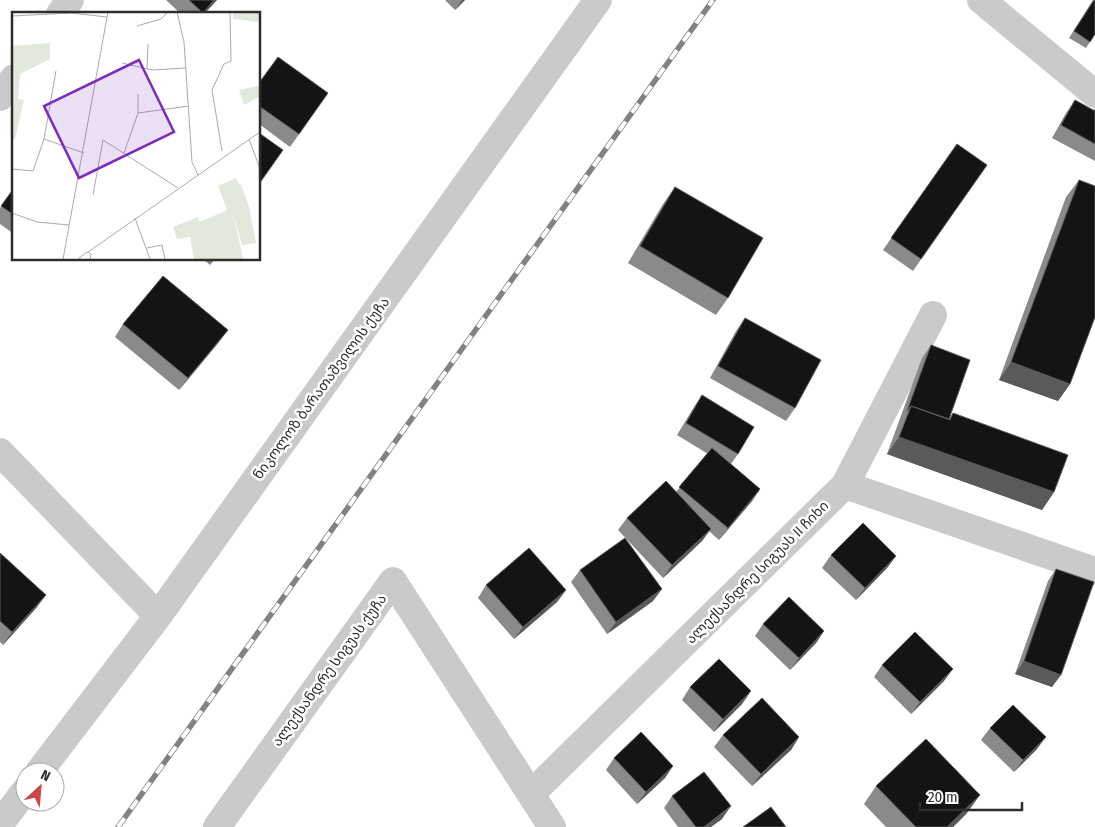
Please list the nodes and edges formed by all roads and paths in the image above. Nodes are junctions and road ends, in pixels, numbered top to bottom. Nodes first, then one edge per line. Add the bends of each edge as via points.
1 (70, 0) edge
2 (598, 0) edge
3 (981, 0) edge
4 (61, 12) edge
5 (12, 81) edge
6 (1095, 94) edge
7 (0, 97) edge
8 (933, 314) dead end
9 (0, 452) edge
10 (845, 485) junction
11 (1095, 571) edge
12 (158, 616) junction
13 (47, 762) edge
14 (532, 793) junction
15 (15, 804) edge
16 (0, 824) edge
17 (217, 827) edge
18 (552, 827) edge

1 - 4 street
2 - 12 street, ნიკოლოზ ბარათაშვილის ქუჩა
3 - 6 street
5 - 7 street
8 - 10 street, ალექსანდრე სიგუას II ჩიხი
9 - 12 street
10 - 11 street
10 - 14 street, ალექსანდრე სიგუას II ჩიხი
12 - 13 street, ნიკოლოზ ბარათაშვილის ქუჩა
14 - 17 street, ალექსანდრე სიგუას ქუჩა via 393,581
14 - 18 street, ალექსანდრე სიგუას ქუჩა
15 - 16 street

